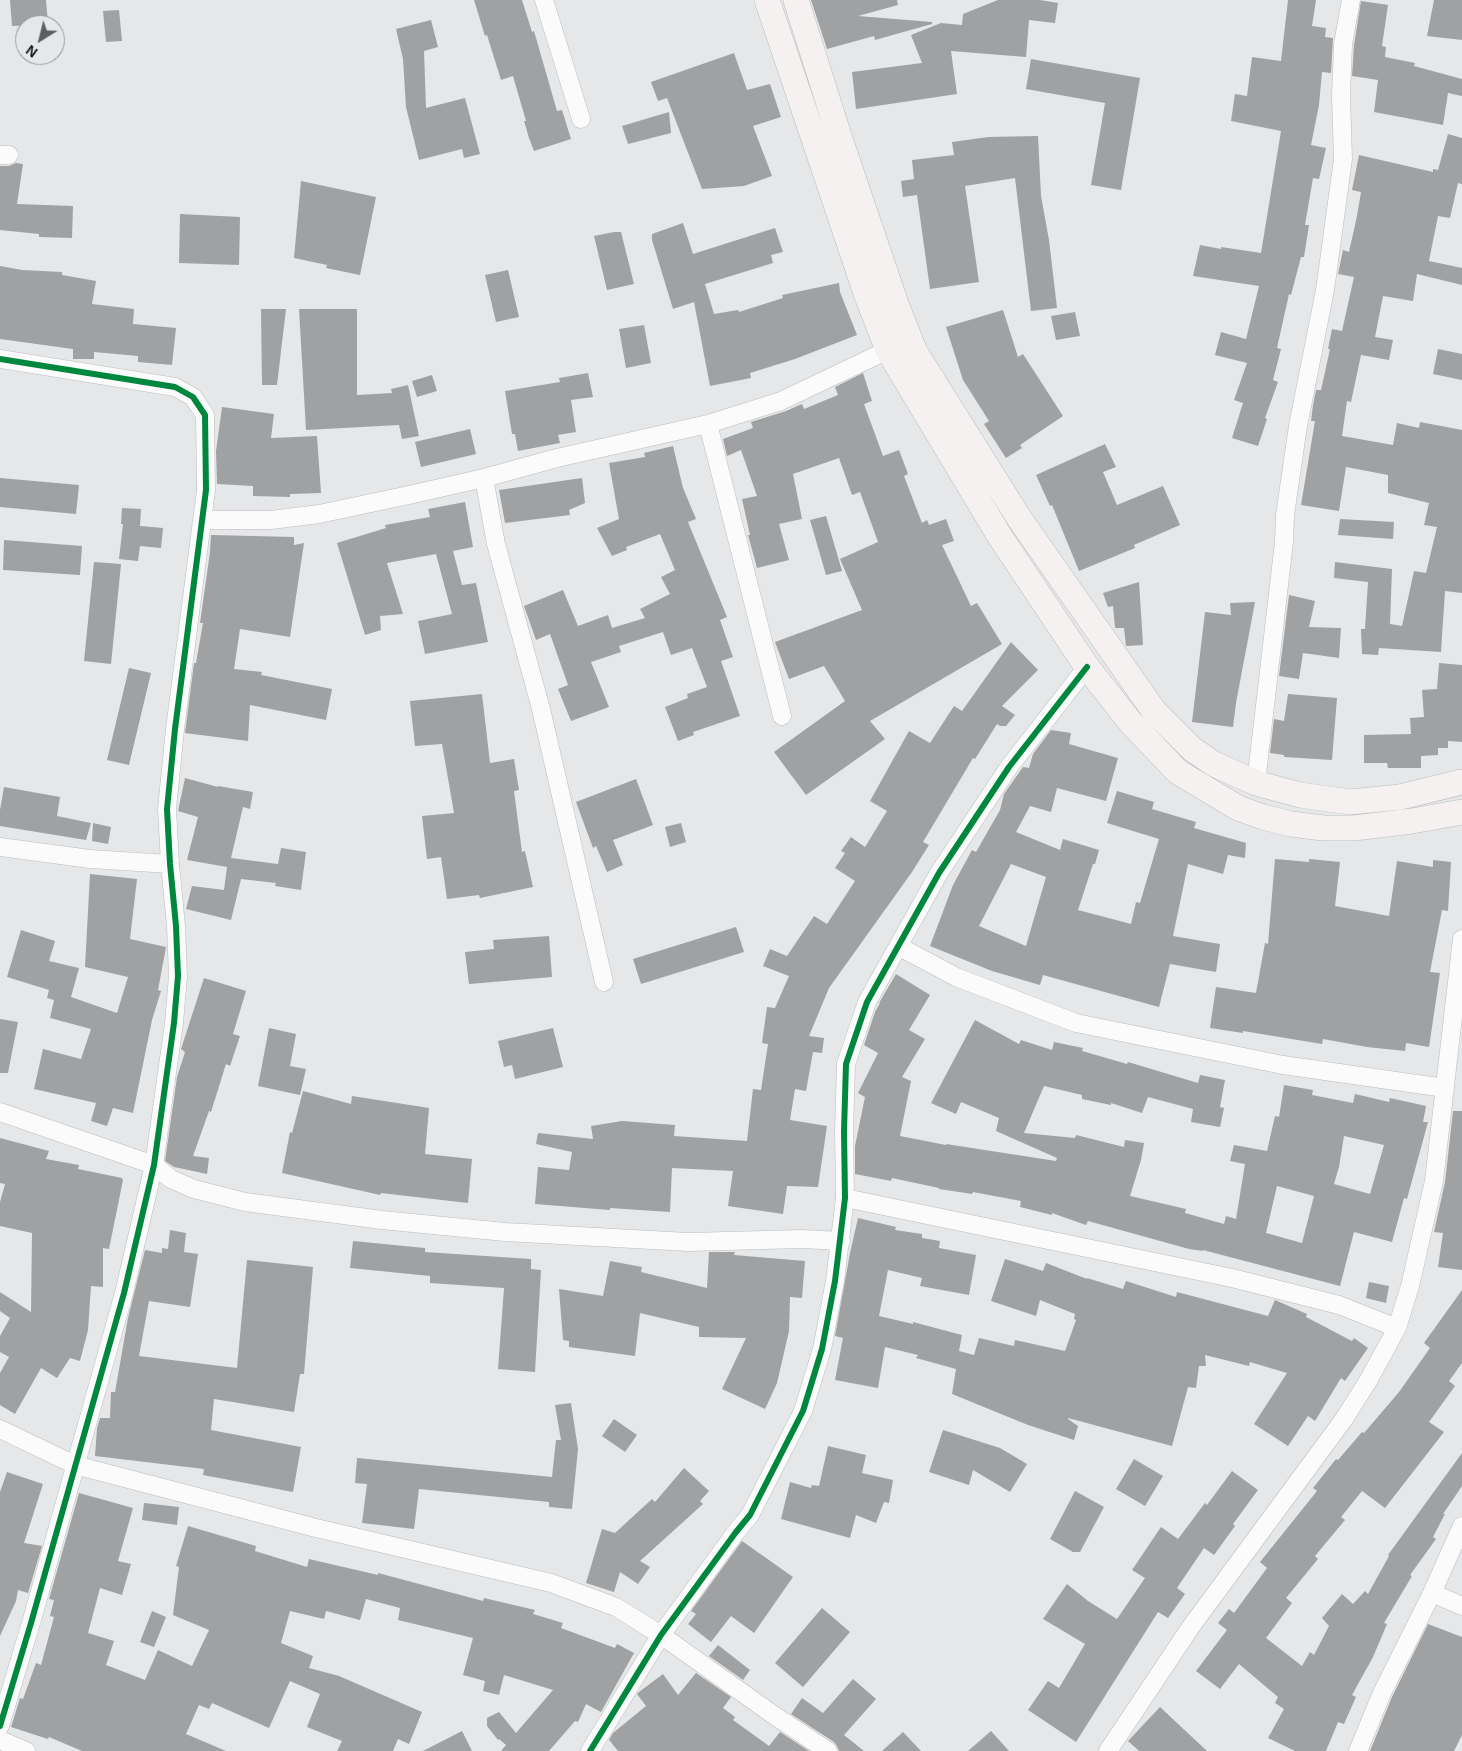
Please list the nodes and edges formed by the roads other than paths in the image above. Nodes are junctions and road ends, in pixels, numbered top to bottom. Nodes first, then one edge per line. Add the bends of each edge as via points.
1 (544, 0) edge
2 (767, 0) edge
3 (796, 0) edge
4 (1351, 0) edge
5 (581, 120) dead end
6 (888, 350) junction
7 (0, 360) edge
8 (708, 424) junction
9 (484, 478) junction
10 (202, 520) junction
11 (1087, 667) junction
12 (782, 716) dead end
13 (1462, 782) edge
14 (1256, 784) junction
15 (1462, 812) edge
16 (0, 847) edge
17 (170, 864) junction
18 (1462, 939) edge
19 (898, 946) junction
20 (604, 982) dead end
21 (1445, 1088) junction
22 (0, 1112) edge
23 (154, 1165) junction
24 (845, 1198) junction
25 (841, 1241) junction
26 (1397, 1328) junction
27 (0, 1429) edge
28 (75, 1465) junction
29 (1462, 1526) edge
30 (1432, 1594) junction
31 (1462, 1606) edge
32 (661, 1634) junction
33 (0, 1726) edge
34 (0, 1740) edge
35 (26, 1751) edge
36 (590, 1751) edge
37 (828, 1751) edge
38 (1108, 1751) edge
39 (1358, 1751) edge

1 - 5 street
2 - 6 main road
3 - 14 main road via 843,148 915,352 1019,518 1154,711 1192,749 1214,764
4 - 14 street via 1343,44 1340,96 1343,158 1325,290 1286,505
6 - 8 street via 781,401
6 - 11 main road via 999,535
7 - 10 street via 175,386 194,397 205,415 206,490
8 - 9 street
8 - 12 street
9 - 10 street via 319,514 271,520
9 - 20 street via 496,544 541,708
10 - 17 street via 167,809
11 - 15 main road via 1131,723 1178,772 1238,808 1290,824 1323,828 1412,821
11 - 19 street via 1009,767 939,873
13 - 14 main road via 1400,798 1350,802 1300,795
16 - 17 street via 90,859
17 - 23 street via 178,976
18 - 21 street
19 - 21 street via 956,977 1076,1023 1283,1065
19 - 24 street via 867,1002 846,1064
21 - 26 street via 1434,1181
22 - 23 street
23 - 25 street via 171,1179 194,1190 245,1202 382,1220 505,1232 695,1241
23 - 28 street via 124,1293
24 - 25 street
24 - 26 street via 1232,1278 1339,1306
25 - 32 street via 822,1349 803,1411 750,1515
26 - 38 street via 1344,1419 1190,1628
27 - 28 street
28 - 32 street via 316,1528 551,1583 616,1607
28 - 33 street
29 - 30 street
30 - 31 street
30 - 39 street via 1382,1693
32 - 36 street
32 - 37 street
34 - 35 street

